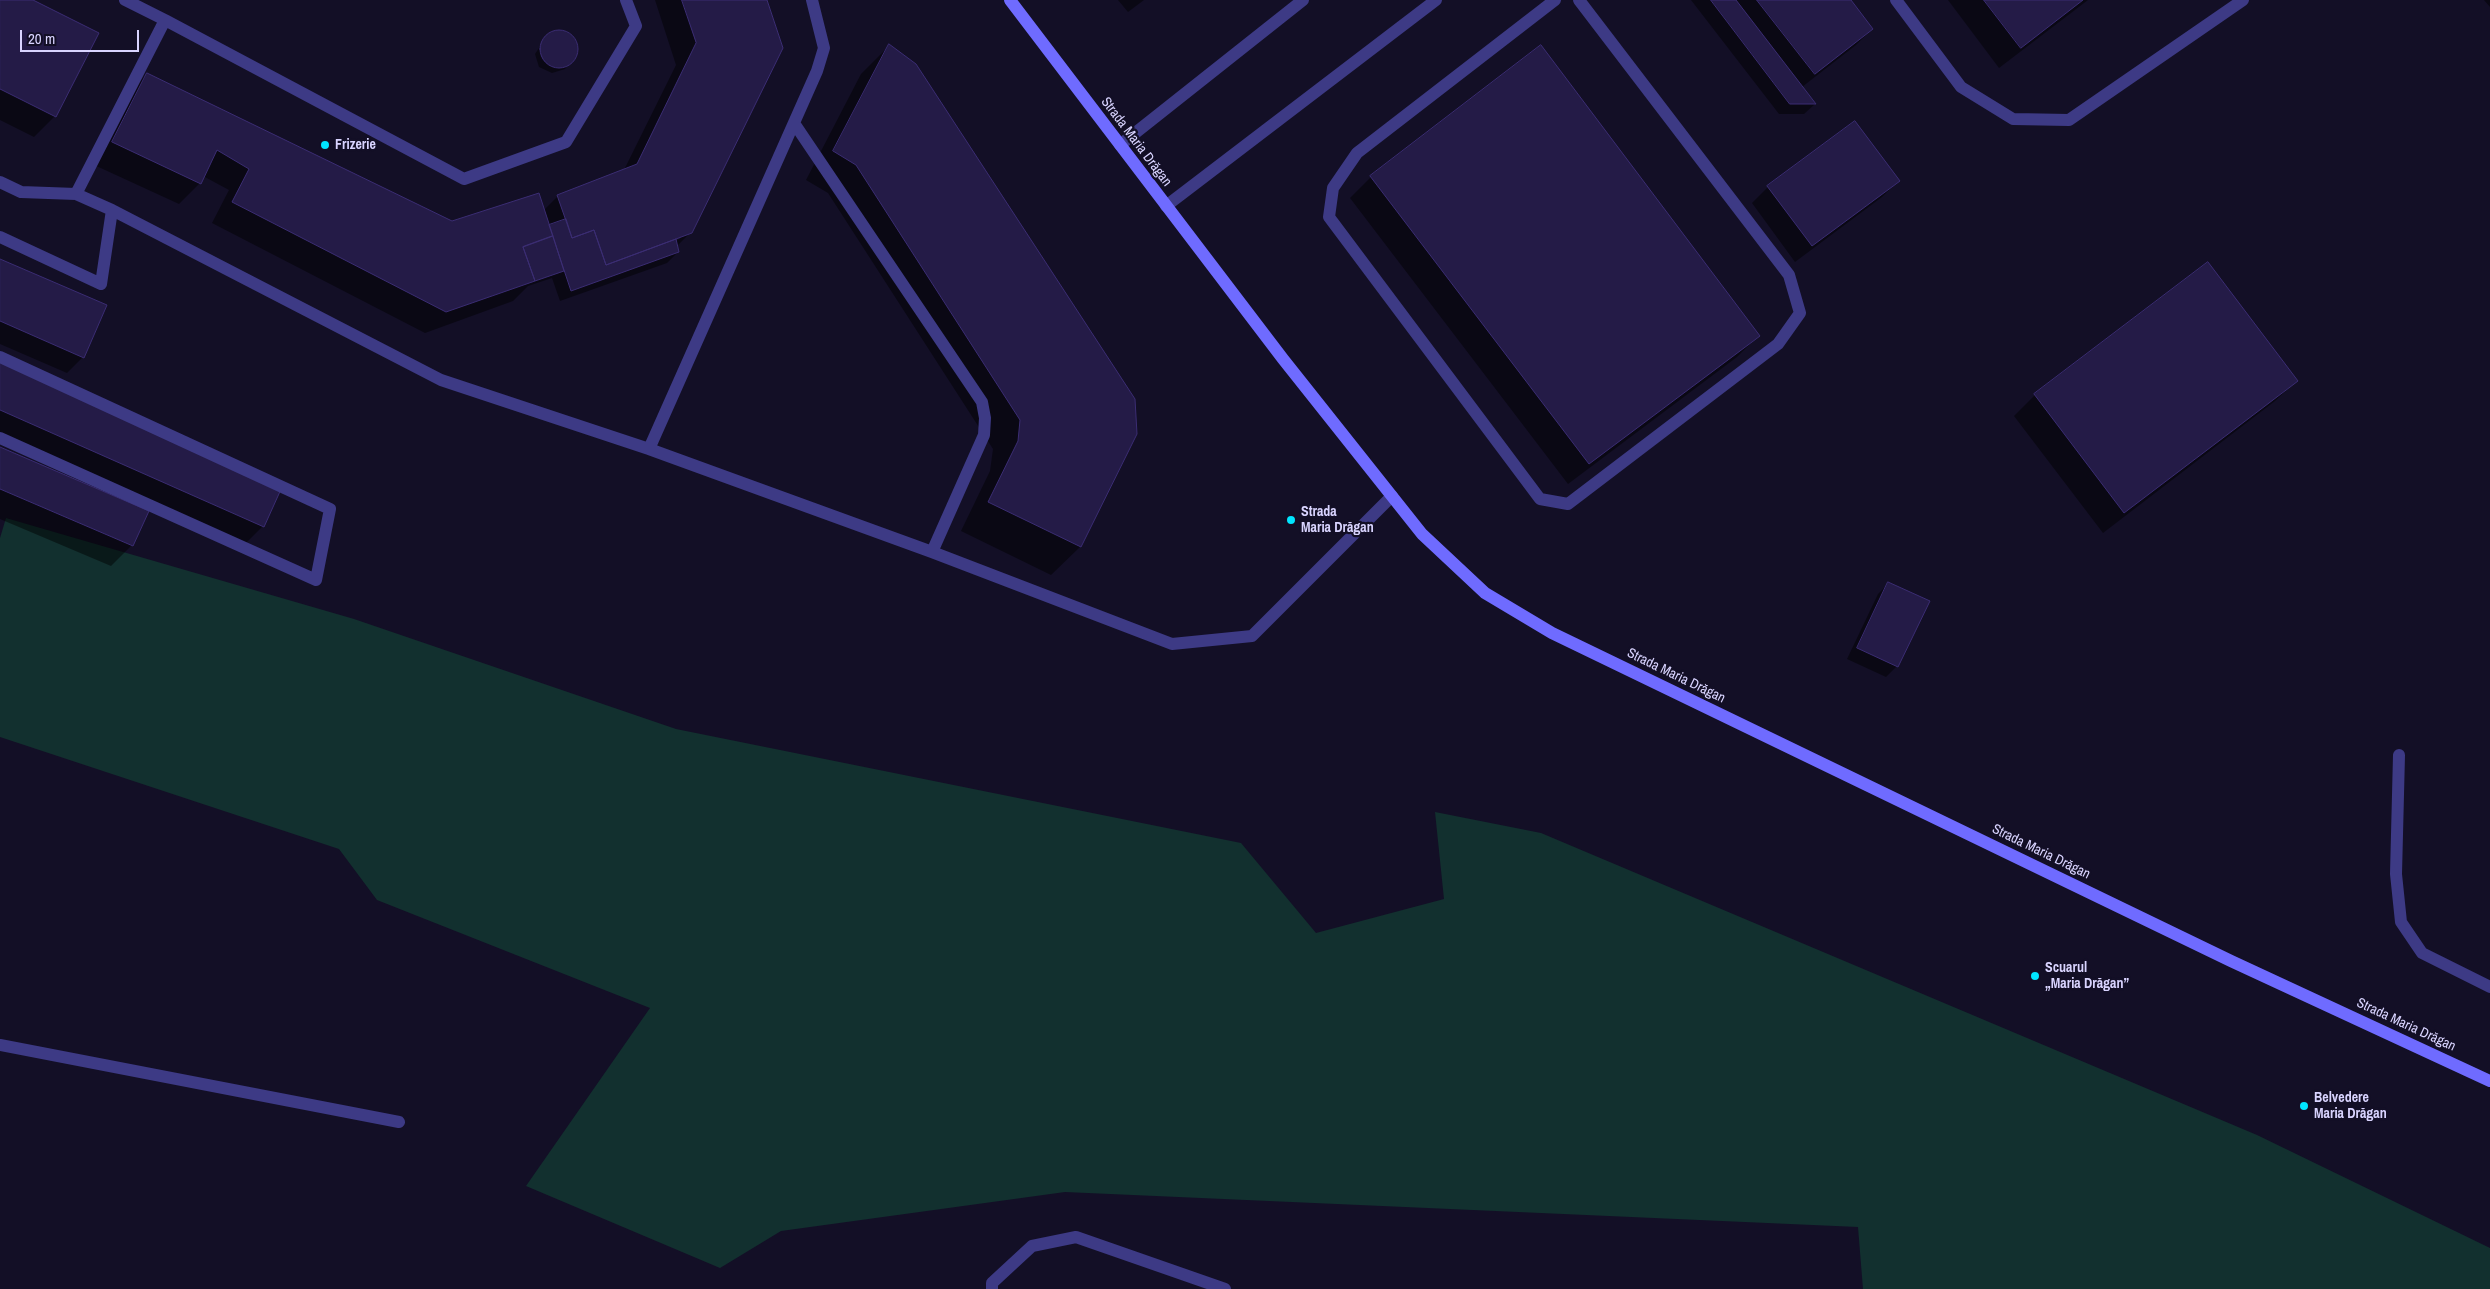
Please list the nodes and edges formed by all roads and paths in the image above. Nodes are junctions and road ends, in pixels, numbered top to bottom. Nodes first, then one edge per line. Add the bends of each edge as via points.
1 (125, 0) edge
2 (626, 0) edge
3 (812, 0) edge
4 (1010, 0) edge
5 (1303, 0) edge
6 (1436, 0) edge
7 (1556, 0) edge
8 (1579, 0) edge
9 (1896, 0) edge
10 (2243, 0) edge
11 (164, 20) junction
12 (794, 123) junction
13 (1120, 144) junction
14 (0, 182) edge
15 (76, 194) junction
16 (1166, 206) junction
17 (112, 210) junction
18 (0, 237) edge
19 (0, 357) edge
20 (0, 438) edge
21 (649, 449) junction
22 (1392, 496) junction
23 (932, 552) junction
24 (2399, 755) dead end
25 (2490, 987) edge
26 (0, 1045) edge
27 (2490, 1081) edge
28 (399, 1122) dead end
29 (992, 1289) edge
30 (1225, 1289) edge

1 - 11 lane
2 - 11 lane via 636,26 566,142 464,179
3 - 12 lane via 824,48
4 - 13 main road, Strada Maria Drăgan
5 - 13 lane
6 - 16 lane
7 - 8 lane via 1357,153 1333,188 1329,217 1540,499 1568,504 1778,344 1800,313 1789,275
9 - 10 lane via 1961,87 2013,119 2069,120
11 - 15 lane
12 - 21 lane
12 - 23 lane via 982,402 984,435
13 - 16 main road, Strada Maria Drăgan
14 - 15 lane via 21,192
15 - 17 lane
16 - 22 main road, Strada Maria Drăgan
17 - 18 lane via 101,284
17 - 21 lane via 441,380
19 - 20 lane via 330,510 316,580
21 - 23 lane
22 - 23 lane via 1252,636 1172,644
22 - 27 main road, Strada Maria Drăgan via 1422,534 1485,593 1552,633
24 - 25 lane via 2396,874 2401,922 2422,953
26 - 28 lane
29 - 30 lane via 992,1283 1032,1246 1076,1237

